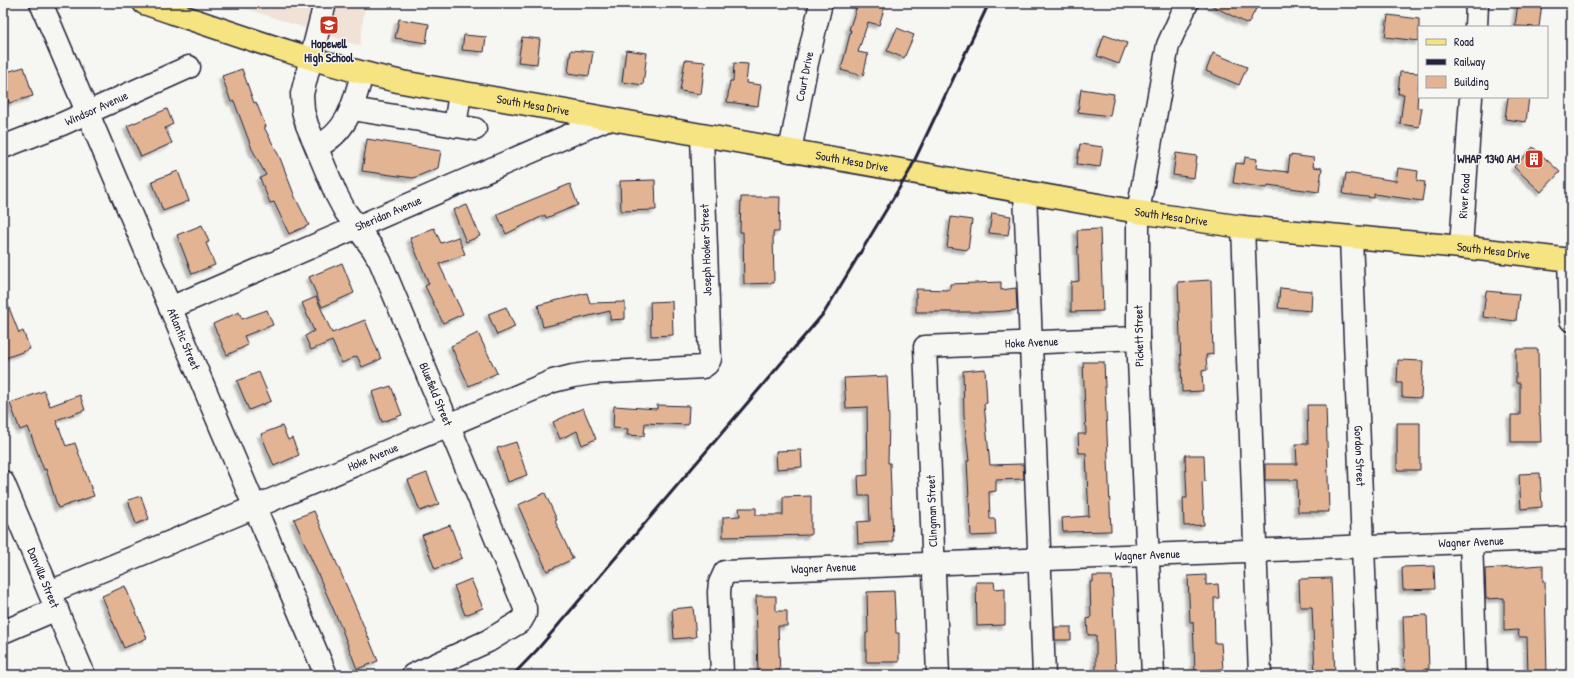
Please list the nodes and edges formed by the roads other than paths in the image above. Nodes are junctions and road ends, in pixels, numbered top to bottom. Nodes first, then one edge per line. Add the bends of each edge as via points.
1 (41, 3) edge
2 (144, 3) edge
3 (325, 3) edge
4 (821, 3) edge
5 (1187, 3) edge
6 (1477, 3) edge
7 (1476, 26) edge
8 (311, 59) junction
9 (189, 67) dead end
10 (362, 74) junction
11 (460, 93) junction
12 (1471, 98) edge
13 (352, 109) junction
14 (87, 112) junction
15 (607, 118) junction
16 (702, 136) junction
17 (3, 147) edge
18 (317, 148) junction
19 (790, 151) junction
20 (1025, 192) junction
21 (1138, 212) junction
22 (357, 227) junction
23 (1243, 227) junction
24 (1351, 237) junction
25 (1461, 247) junction
26 (1570, 260) edge
27 (170, 308) junction
28 (1571, 320) edge
29 (1138, 338) junction
30 (1031, 343) junction
31 (926, 347) joint
32 (707, 364) joint
33 (448, 426) junction
34 (3, 482) edge
35 (255, 508) junction
36 (1571, 538) edge
37 (1470, 542) junction
38 (1363, 546) junction
39 (1256, 550) junction
40 (1148, 555) junction
41 (1039, 559) junction
42 (934, 563) junction
43 (53, 601) junction
44 (3, 632) edge
45 (84, 675) edge
46 (326, 675) edge
47 (413, 675) edge
48 (722, 675) edge
49 (938, 675) edge
50 (1044, 675) edge
51 (1153, 675) edge
52 (1260, 675) edge
53 (1368, 675) edge
54 (1476, 675) edge

1 - 14 street, Atlantic Street
2 - 8 main road, South Mesa Drive
3 - 8 street, Bluefield Street
4 - 19 street, Court Drive
5 - 21 street, Pickett Street via 1168,45
6 - 7 street
8 - 10 main road, South Mesa Drive
8 - 18 street, Bluefield Street via 302,94 303,111
9 - 14 street, Windsor Avenue
10 - 11 main road, South Mesa Drive
10 - 13 street
11 - 13 street via 465,127
11 - 15 main road, South Mesa Drive
12 - 25 street, River Road
13 - 18 street via 336,134
14 - 17 street, Windsor Avenue
14 - 27 street, Atlantic Street
15 - 16 main road, South Mesa Drive
15 - 22 street, Sheridan Avenue
16 - 19 main road, South Mesa Drive
16 - 32 street, Joseph Hooker Street via 710,359
18 - 22 street, Bluefield Street via 336,194
19 - 20 main road, South Mesa Drive
20 - 21 main road, South Mesa Drive
20 - 30 street
21 - 23 main road, South Mesa Drive
21 - 29 street, Pickett Street
22 - 27 street, Sheridan Avenue
22 - 33 street, Bluefield Street via 380,261
23 - 24 main road, South Mesa Drive
23 - 39 street
24 - 25 main road, South Mesa Drive
24 - 38 street, Gordon Street
25 - 26 main road, South Mesa Drive
26 - 28 street
27 - 35 street, Atlantic Street
29 - 30 street, Hoke Avenue
29 - 40 street, Pickett Street
30 - 31 street, Hoke Avenue
30 - 41 street
31 - 42 street, Clingman Street
32 - 33 street, Hoke Avenue via 698,368 573,376 539,386
33 - 35 street, Hoke Avenue
33 - 47 street, Bluefield Street via 525,608 525,614 521,621 488,641
34 - 43 street, Danville Street
35 - 43 street, Hoke Avenue
35 - 46 street, Atlantic Street
36 - 37 street, Wagner Avenue
37 - 38 street, Wagner Avenue
37 - 54 street
38 - 39 street, Wagner Avenue
38 - 53 street, Gordon Street
39 - 40 street, Wagner Avenue
39 - 52 street
40 - 41 street, Wagner Avenue
40 - 51 street, Pickett Street
41 - 42 street, Wagner Avenue
41 - 50 street
42 - 48 street, Wagner Avenue via 725,572 719,592
42 - 49 street, Clingman Street
43 - 44 street, Hoke Avenue
43 - 45 street, Danville Street

